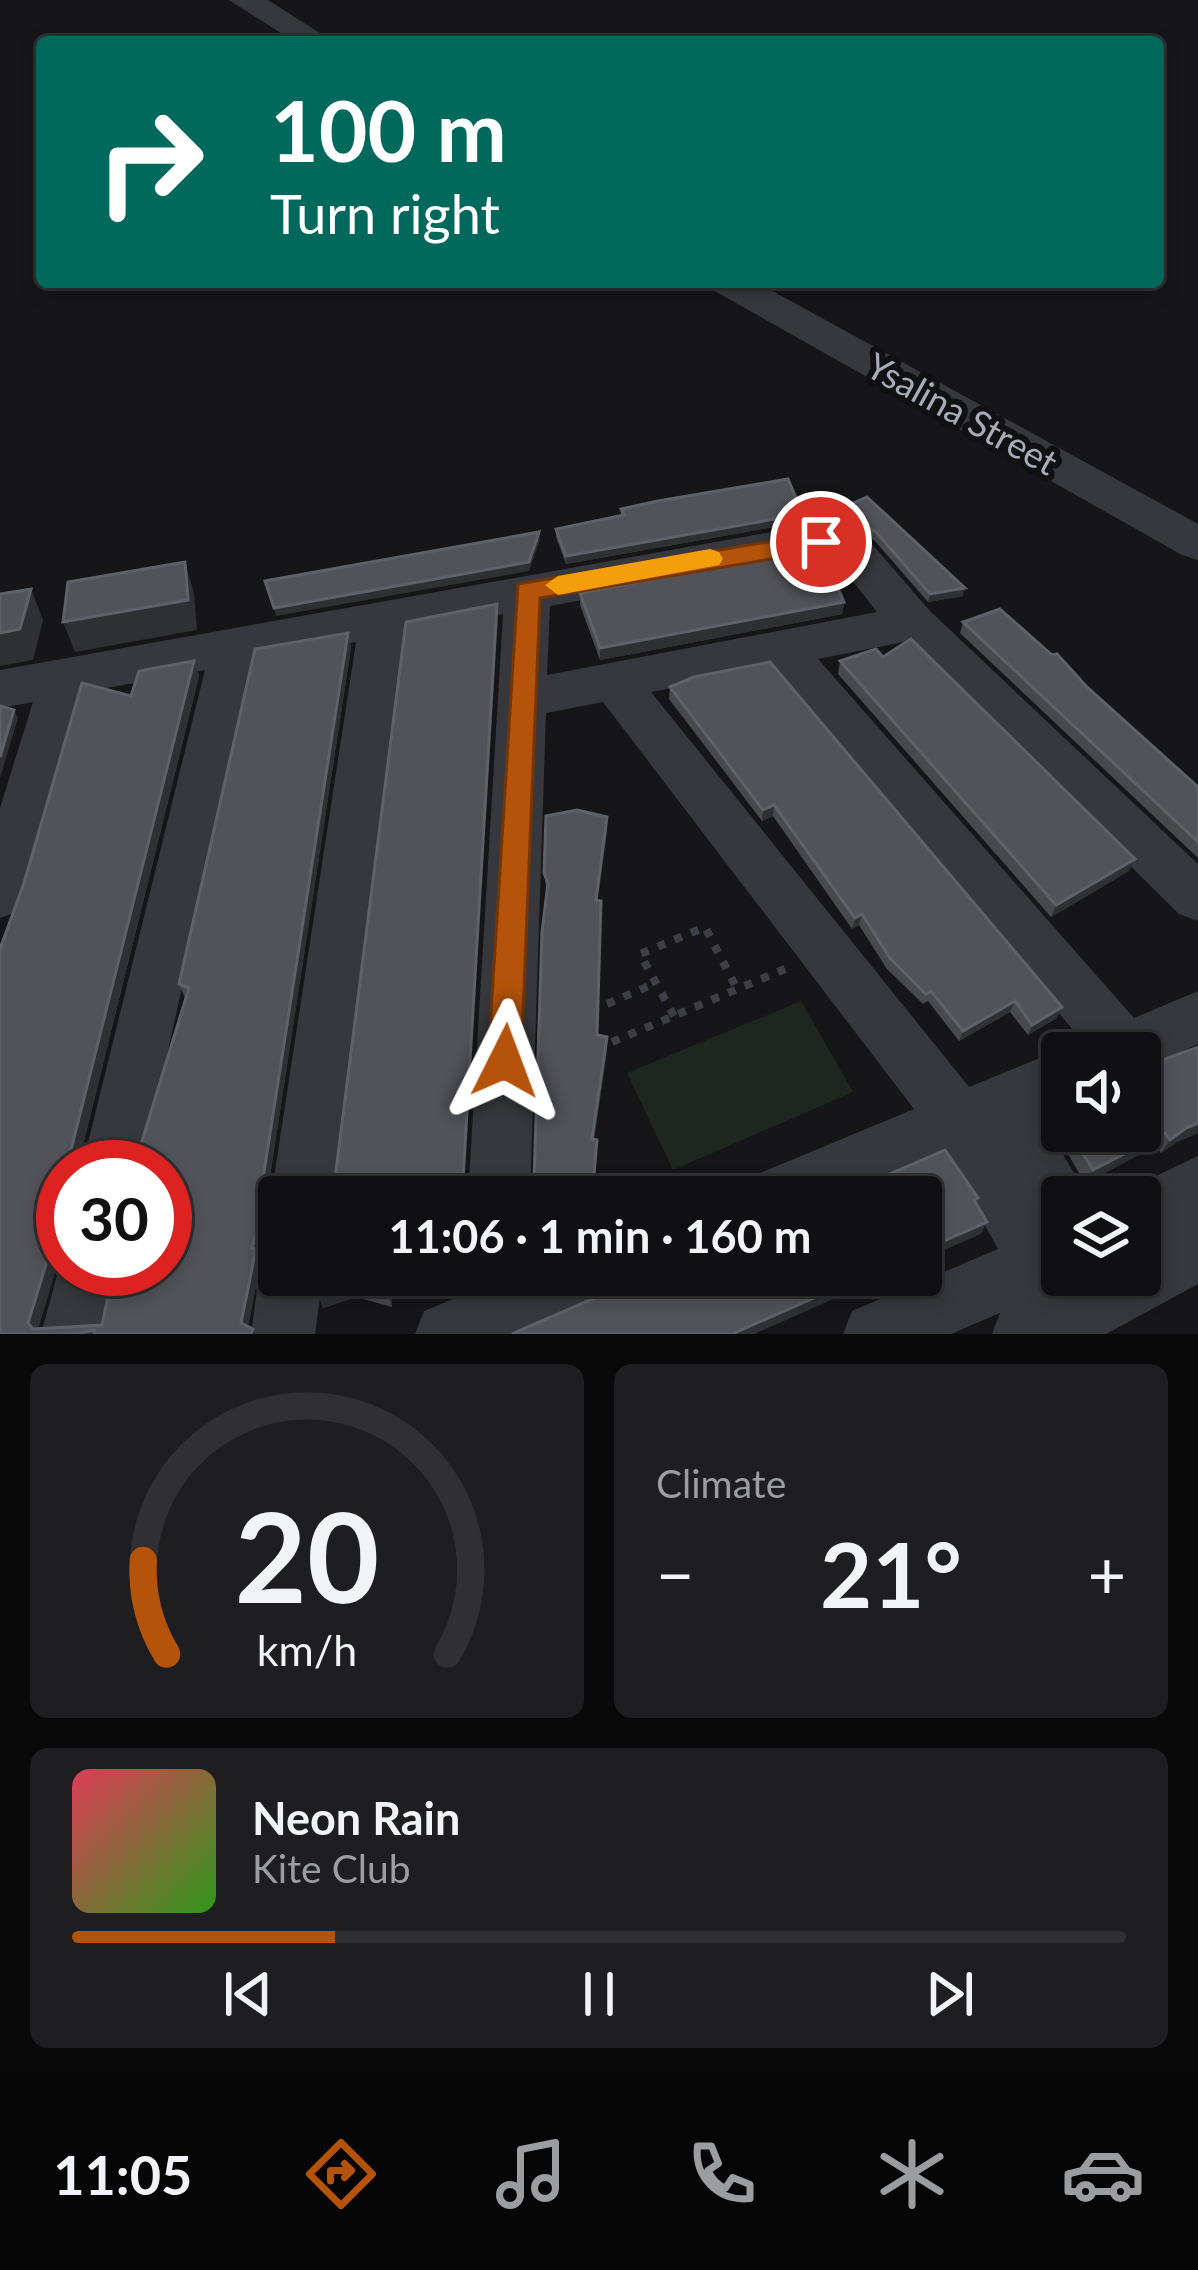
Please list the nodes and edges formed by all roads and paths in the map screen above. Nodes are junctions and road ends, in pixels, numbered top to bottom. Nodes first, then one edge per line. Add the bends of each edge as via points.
1 (245, 0) edge
2 (308, 36) edge
3 (739, 288) edge
4 (1198, 544) edge
5 (527, 590) junction
6 (383, 617) junction
7 (913, 622) junction
8 (235, 645) junction
9 (781, 650) junction
10 (65, 677) junction
11 (615, 682) junction
12 (0, 689) edge
13 (522, 699) junction
14 (0, 895) edge
15 (1198, 898) edge
16 (800, 963) dead end
17 (656, 983) junction
18 (737, 989) junction
19 (607, 1004) dead end
20 (674, 1016) junction
21 (1198, 1017) edge
22 (1104, 1032) edge
23 (1161, 1033) edge
24 (613, 1042) dead end
25 (1041, 1085) edge
26 (980, 1111) junction
27 (118, 1140) edge
28 (305, 1176) edge
29 (500, 1176) edge
30 (825, 1176) edge
31 (1198, 1186) edge
32 (1161, 1205) edge
33 (1041, 1228) edge
34 (1198, 1250) edge
35 (1161, 1262) edge
36 (82, 1296) edge
37 (288, 1296) edge
38 (518, 1296) edge
39 (1051, 1296) edge
40 (478, 1308) edge
41 (73, 1334) edge
42 (283, 1334) edge
43 (875, 1334) edge

1 - 2 street
3 - 4 street, Ysalina Street
5 - 6 street
5 - 7 street via 834,542
5 - 13 street
6 - 8 street
6 - 28 street
7 - 9 street
7 - 15 street
8 - 10 street
8 - 27 street
9 - 11 street
9 - 22 street
10 - 12 street
10 - 14 street
11 - 13 street
11 - 26 street
13 - 29 street
16 - 18 path
17 - 18 path via 640,954 706,927
17 - 19 path
17 - 20 path
18 - 20 path
20 - 24 path
21 - 23 street
25 - 26 street
26 - 30 street
26 - 33 street
31 - 32 street
34 - 35 street
36 - 41 street
37 - 42 street
38 - 40 street
39 - 43 street

